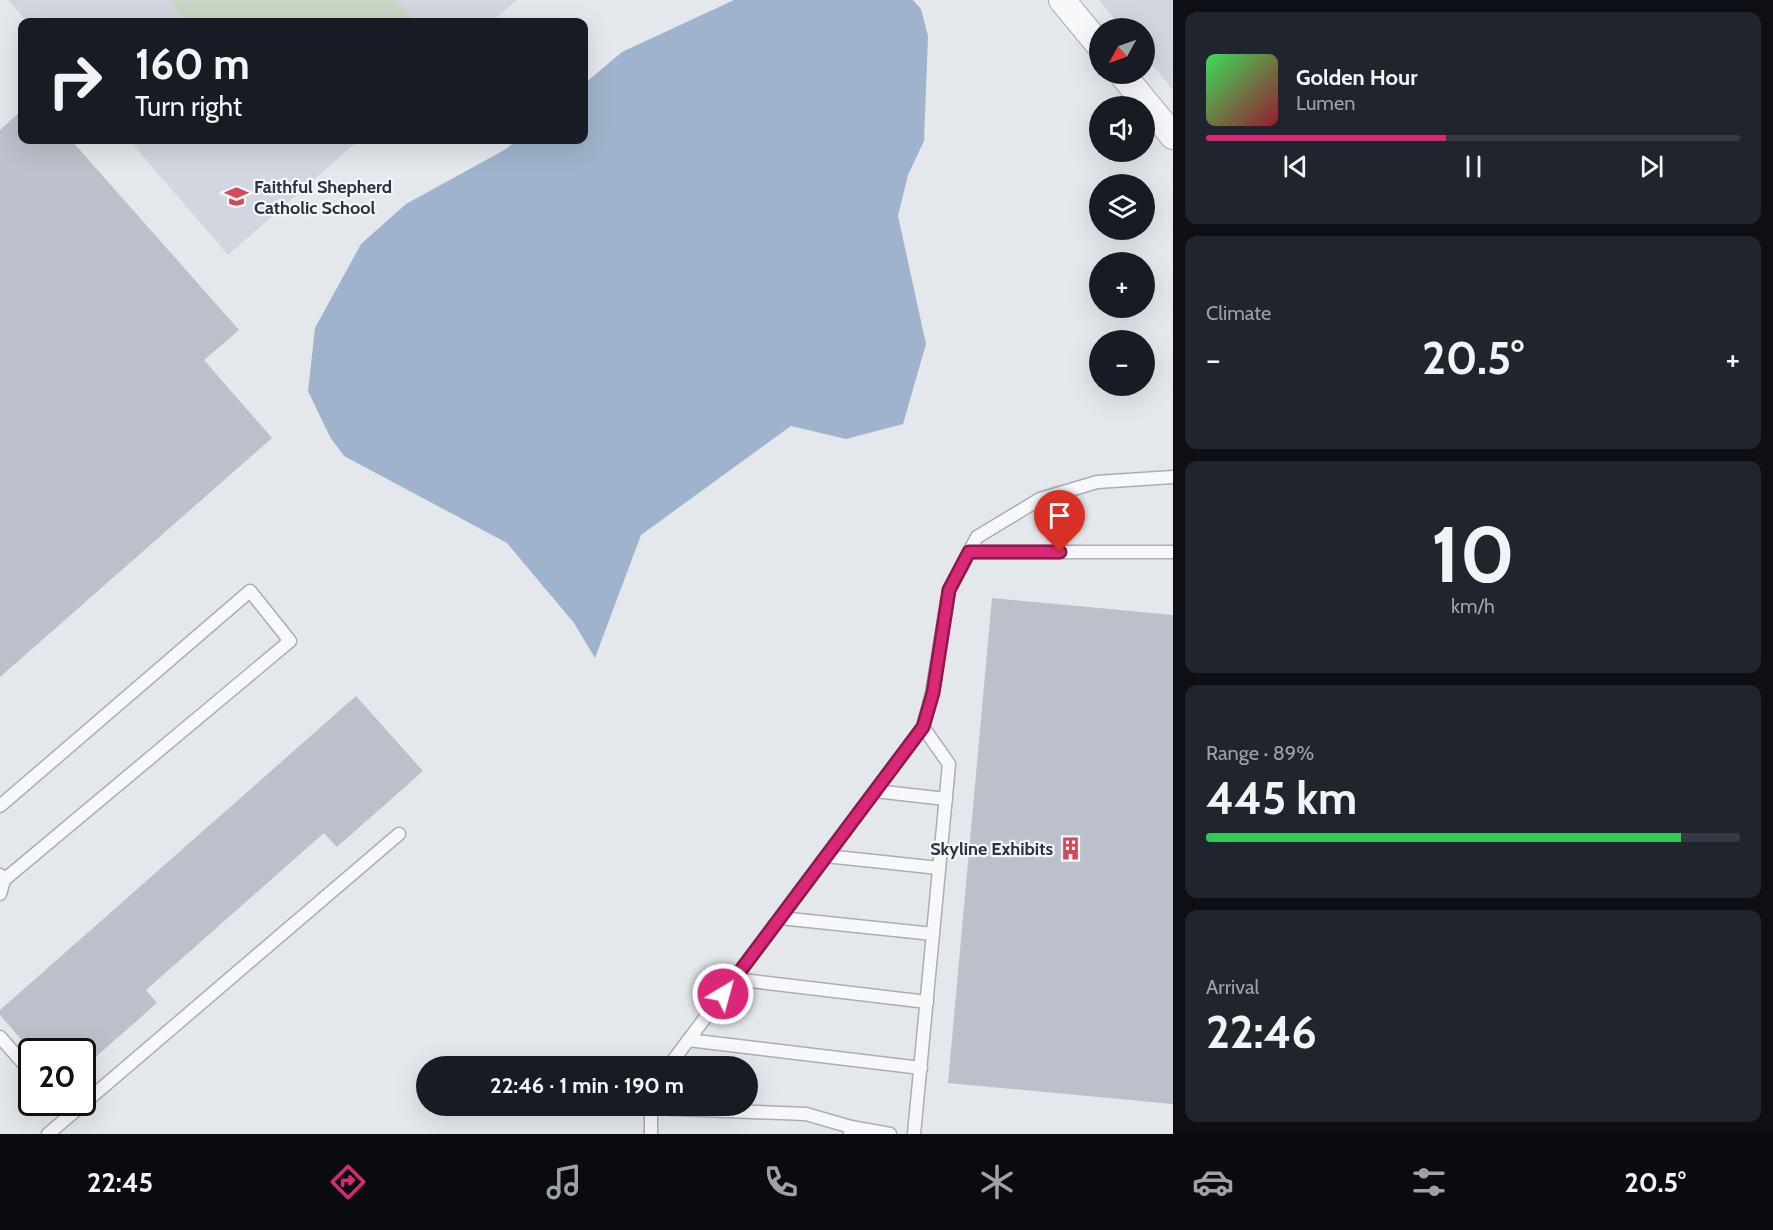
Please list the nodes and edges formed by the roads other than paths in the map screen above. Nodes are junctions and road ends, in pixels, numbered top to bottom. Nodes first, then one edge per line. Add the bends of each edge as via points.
1 (1062, 0) edge
2 (1089, 33) edge
3 (1130, 84) edge
4 (1173, 136) edge
5 (1173, 477) edge
6 (969, 552) junction
7 (1173, 552) edge
8 (923, 727) junction
9 (875, 791) junction
10 (946, 799) junction
11 (0, 806) edge
12 (399, 834) dead end
13 (826, 856) junction
14 (939, 868) junction
15 (2, 878) edge
16 (0, 894) edge
17 (780, 918) junction
18 (933, 934) junction
19 (734, 979) junction
20 (927, 1002) junction
21 (0, 1037) edge
22 (688, 1040) junction
23 (676, 1056) edge
24 (18, 1057) edge
25 (921, 1068) junction
26 (96, 1093) edge
27 (758, 1112) edge
28 (69, 1116) edge
29 (651, 1116) edge
30 (851, 1130) edge
31 (48, 1134) edge
32 (651, 1134) edge
33 (890, 1134) edge
34 (914, 1134) edge

1 - 2 street
3 - 4 street
5 - 6 lane via 1097,482 1040,500 977,537
6 - 7 lane
6 - 8 lane via 949,590 933,693
8 - 9 lane
8 - 10 lane via 949,764
9 - 10 lane
9 - 13 lane
10 - 14 lane
11 - 15 lane via 250,591 290,641
12 - 26 lane
13 - 14 lane
13 - 17 lane
14 - 18 lane
15 - 16 lane
17 - 18 lane
17 - 19 lane
18 - 20 lane
19 - 20 lane
19 - 22 lane
20 - 25 lane
21 - 24 lane
22 - 23 lane
22 - 25 lane
25 - 34 lane
27 - 30 lane via 806,1114
28 - 31 lane
29 - 32 lane
30 - 33 lane

